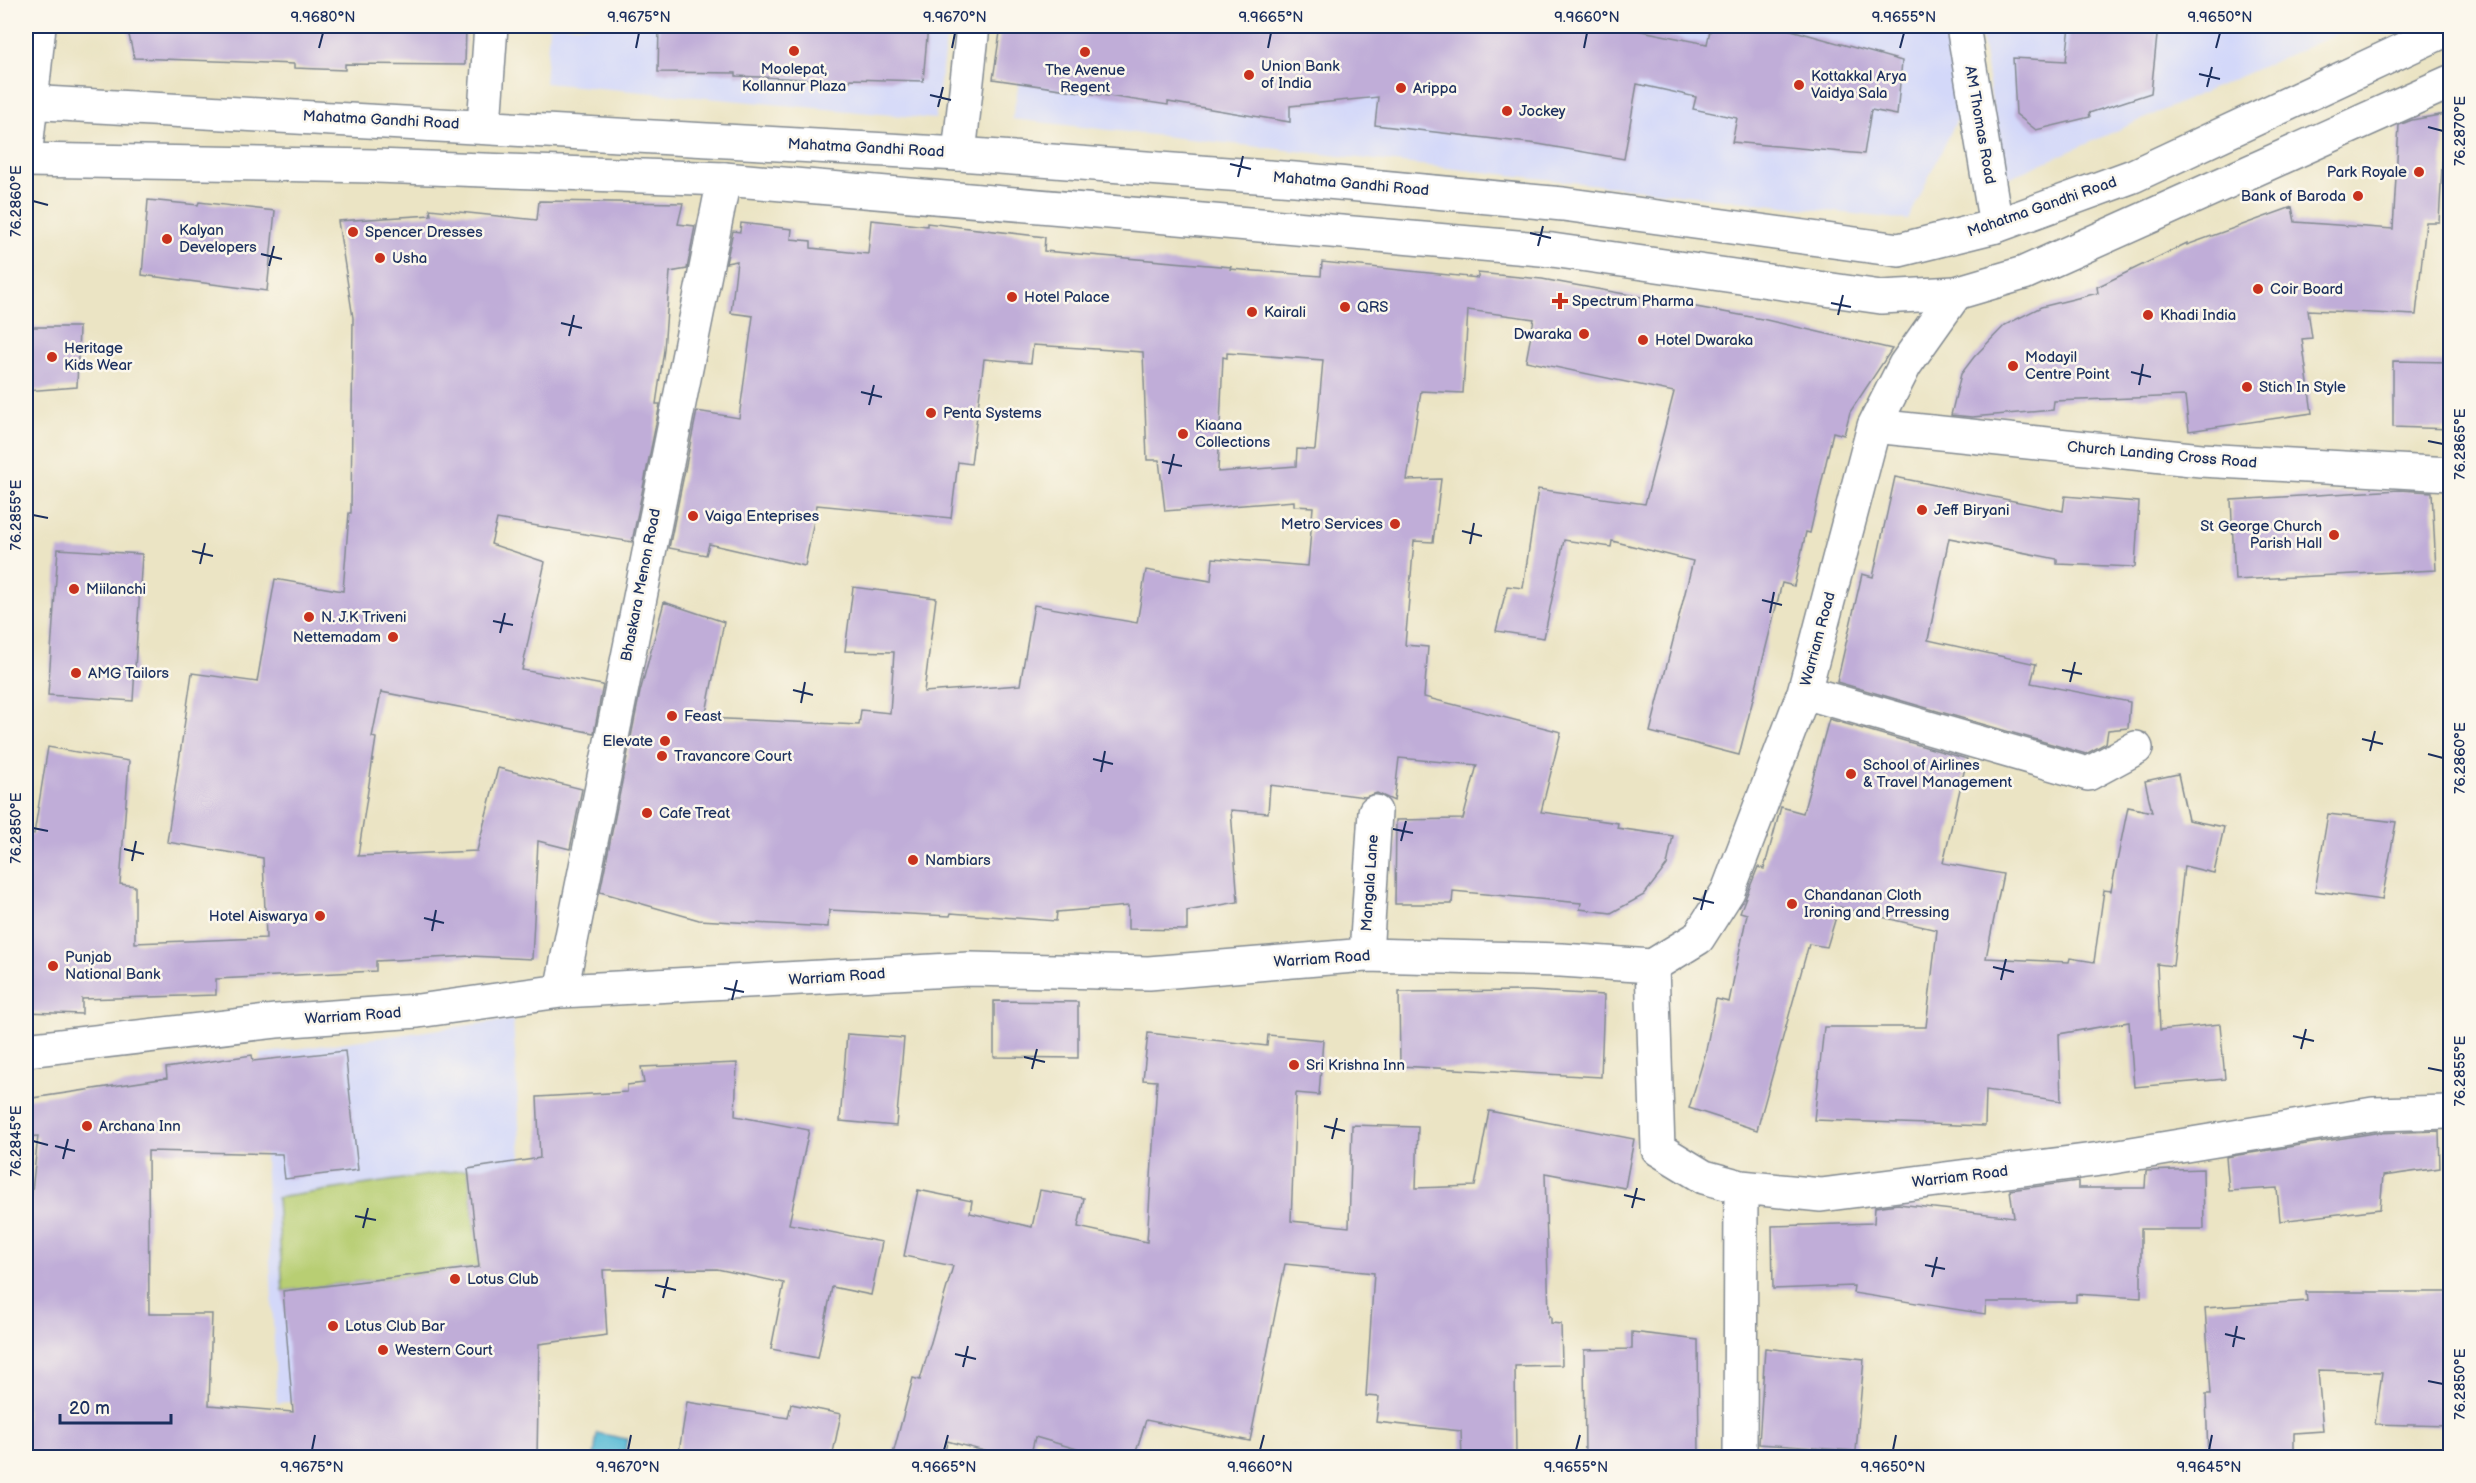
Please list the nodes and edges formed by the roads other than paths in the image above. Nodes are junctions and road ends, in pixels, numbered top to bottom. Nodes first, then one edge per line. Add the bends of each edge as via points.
1 (39, 26) edge
2 (491, 26) edge
3 (973, 26) edge
4 (1962, 26) edge
5 (2451, 28) edge
6 (2451, 82) edge
7 (28, 102) edge
8 (484, 125) junction
9 (26, 149) edge
10 (959, 153) junction
11 (26, 160) edge
12 (724, 179) junction
13 (954, 199) junction
14 (1996, 225) junction
15 (1956, 293) junction
16 (1874, 426) junction
17 (2451, 474) edge
18 (1804, 692) junction
19 (2136, 748) dead end
20 (1375, 812) dead end
21 (1366, 955) junction
22 (1652, 966) junction
23 (561, 991) junction
24 (26, 1050) edge
25 (2451, 1112) edge
26 (1741, 1186) junction
27 (1740, 1458) edge

1 - 7 street
2 - 8 street
3 - 10 street
4 - 14 street, AM Thomas Road
5 - 14 street, Mahatma Gandhi Road via 2133,176
6 - 15 street via 2024,273
7 - 8 street, Mahatma Gandhi Road
7 - 9 street
8 - 10 street, Mahatma Gandhi Road
10 - 13 street
10 - 14 street, Mahatma Gandhi Road via 1563,204 1899,250
11 - 12 street via 376,166
12 - 13 street
12 - 23 street, Bhaskara Menon Road
13 - 15 street via 1552,250 1881,297
15 - 16 street, Warriam Road via 1905,365
16 - 17 street, Church Landing Cross Road via 2201,460
16 - 18 street, Warriam Road
18 - 19 street via 2088,774
18 - 22 street, Warriam Road via 1728,891 1698,938
20 - 21 street, Mangala Lane
21 - 22 street, Warriam Road
21 - 23 street, Warriam Road via 1149,973 969,969
22 - 26 street, Warriam Road via 1658,1149 1704,1177
23 - 24 street, Warriam Road via 418,1011 276,1021
25 - 26 street, Warriam Road via 2373,1114 2101,1159 1821,1195
26 - 27 street

